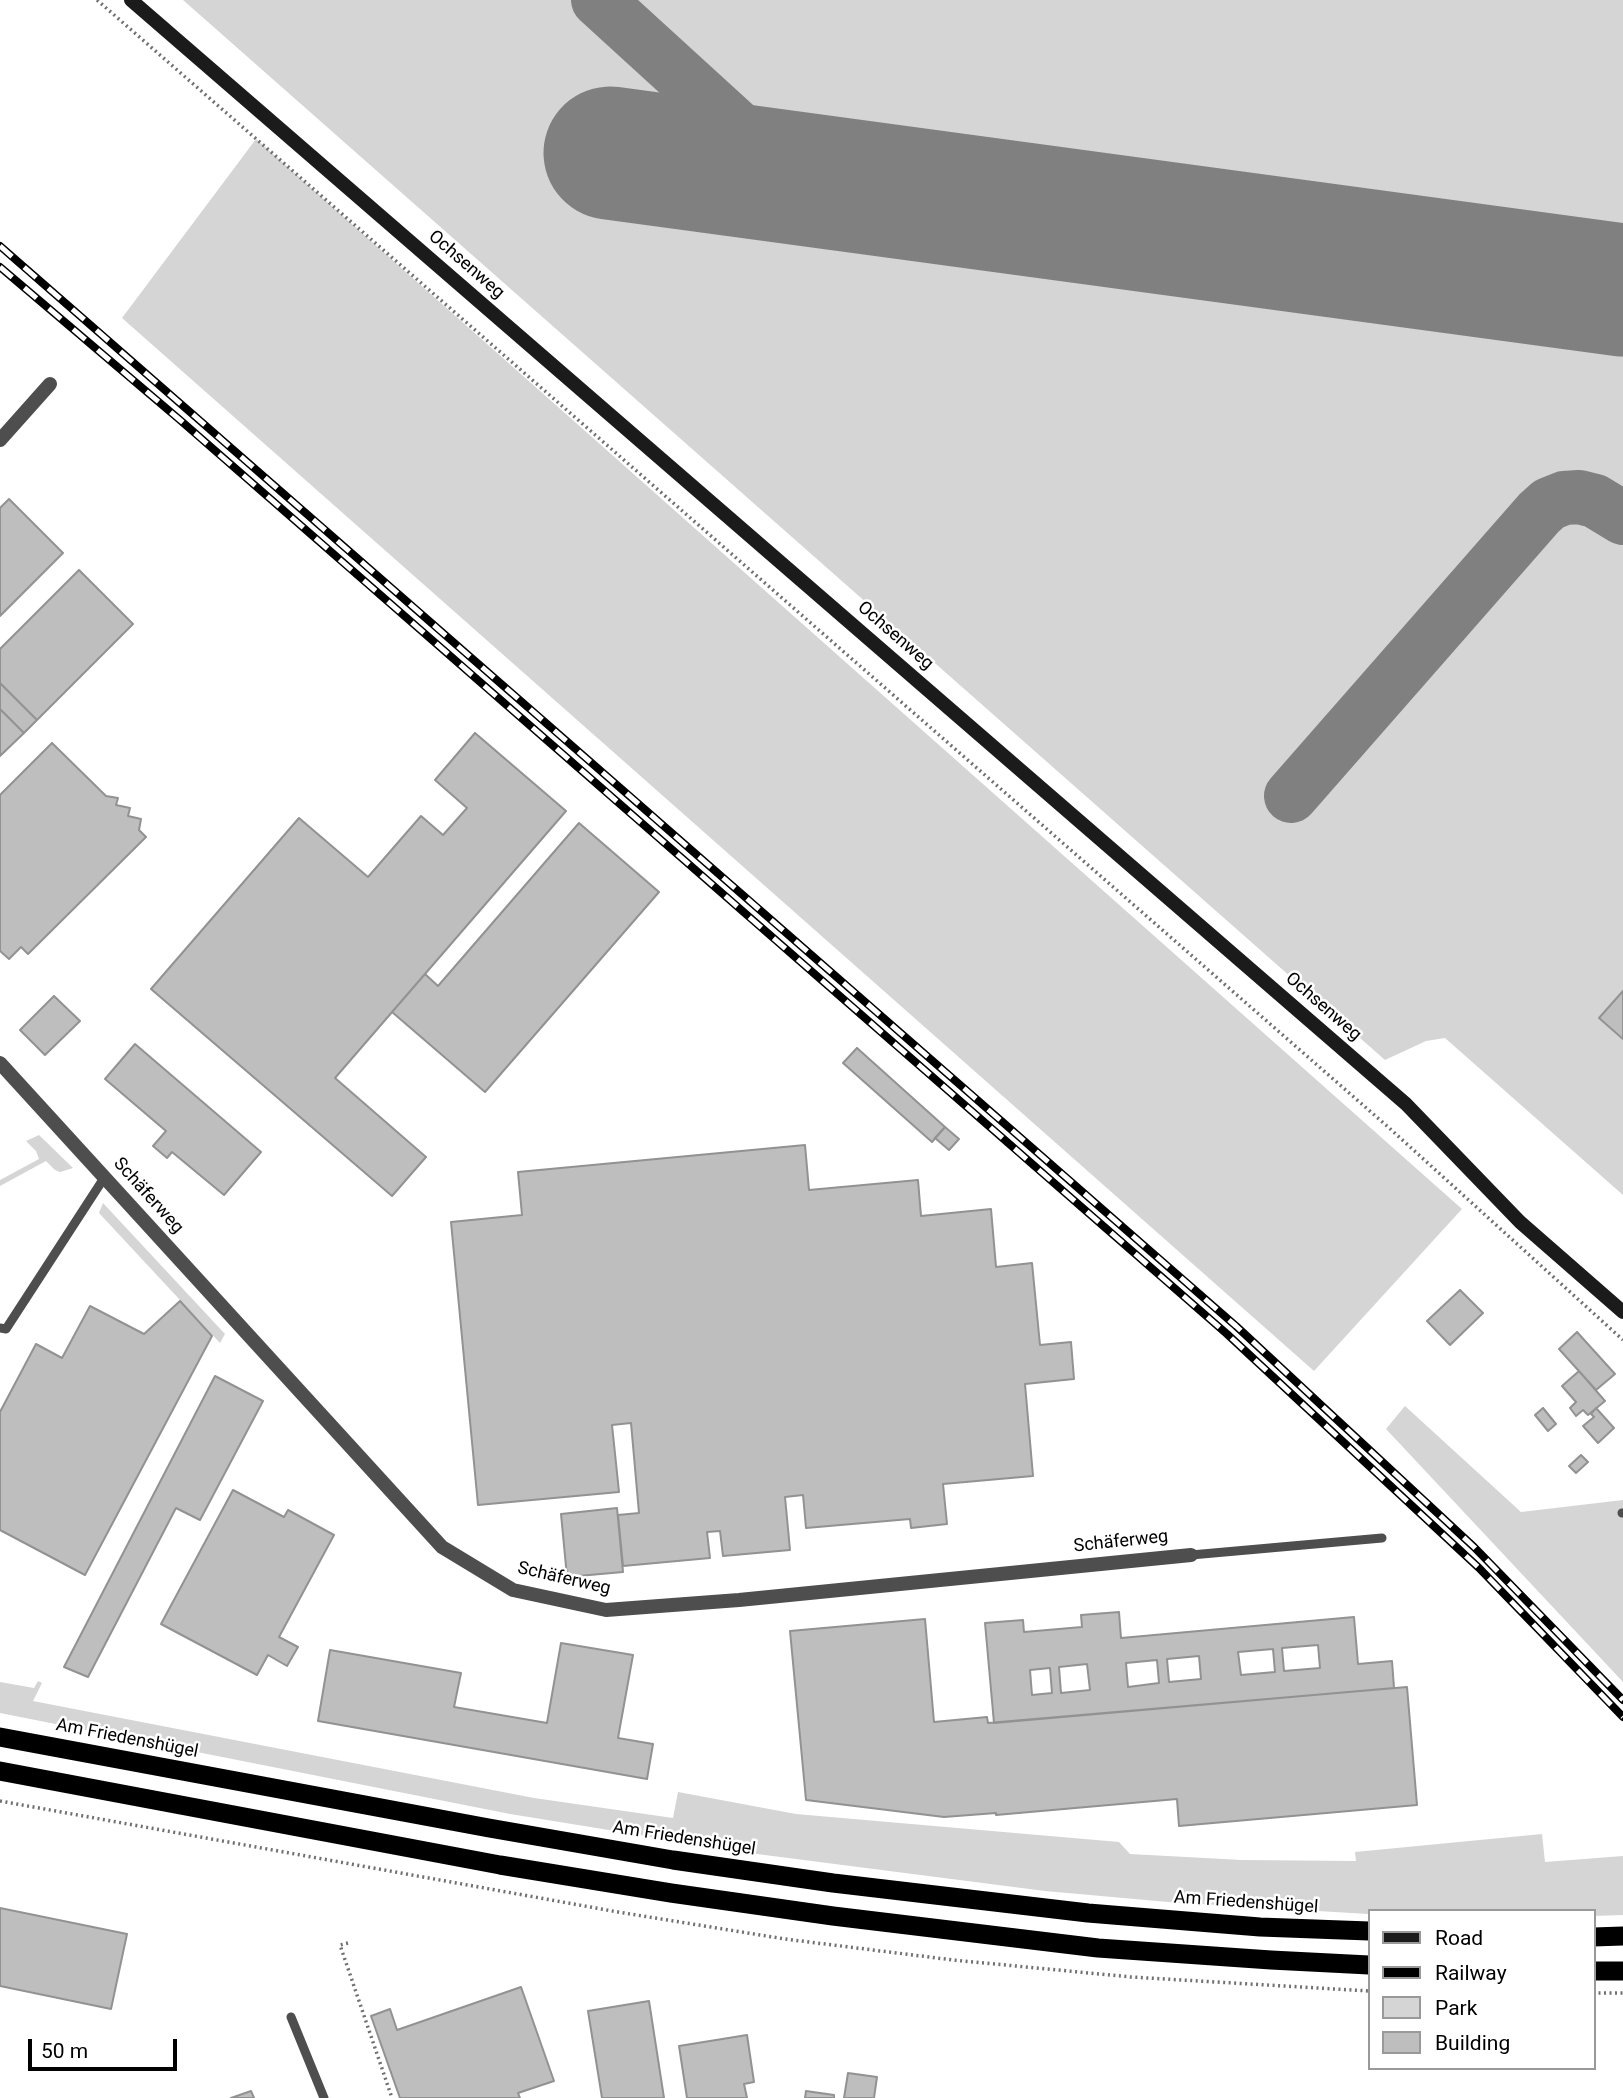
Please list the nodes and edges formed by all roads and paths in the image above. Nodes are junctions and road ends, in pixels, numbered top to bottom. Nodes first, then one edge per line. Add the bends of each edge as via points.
1 (97, 0) edge
2 (131, 0) edge
3 (50, 384) dead end
4 (0, 440) edge
5 (0, 1063) edge
6 (104, 1178) junction
7 (1623, 1312) edge
8 (0, 1328) edge
9 (1623, 1340) edge
10 (1382, 1538) dead end
11 (1191, 1555) joint
12 (0, 1737) edge
13 (0, 1771) edge
14 (1368, 1931) edge
15 (1623, 1936) edge
16 (1595, 1937) edge
17 (348, 1943) dead end
18 (1368, 1965) edge
19 (1595, 1971) edge
20 (1623, 1971) edge
21 (1595, 1993) edge
22 (1623, 1993) edge
23 (291, 2017) dead end
24 (324, 2098) edge
25 (392, 2098) edge

1 - 9 path via 1387,1126
2 - 7 main road, Ochsenweg via 1406,1104 1520,1222
3 - 4 street
5 - 6 street, Schäferweg
6 - 8 lane via 6,1329
6 - 11 street, Schäferweg via 442,1547 513,1590 606,1610
10 - 11 lane, Schäferweg
12 - 14 highway, Am Friedenshügel via 475,1826 833,1883 1088,1913
13 - 18 highway via 486,1862 833,1916 1098,1948
15 - 16 highway
17 - 25 path via 340,1945
19 - 20 highway
21 - 22 path
23 - 24 lane

